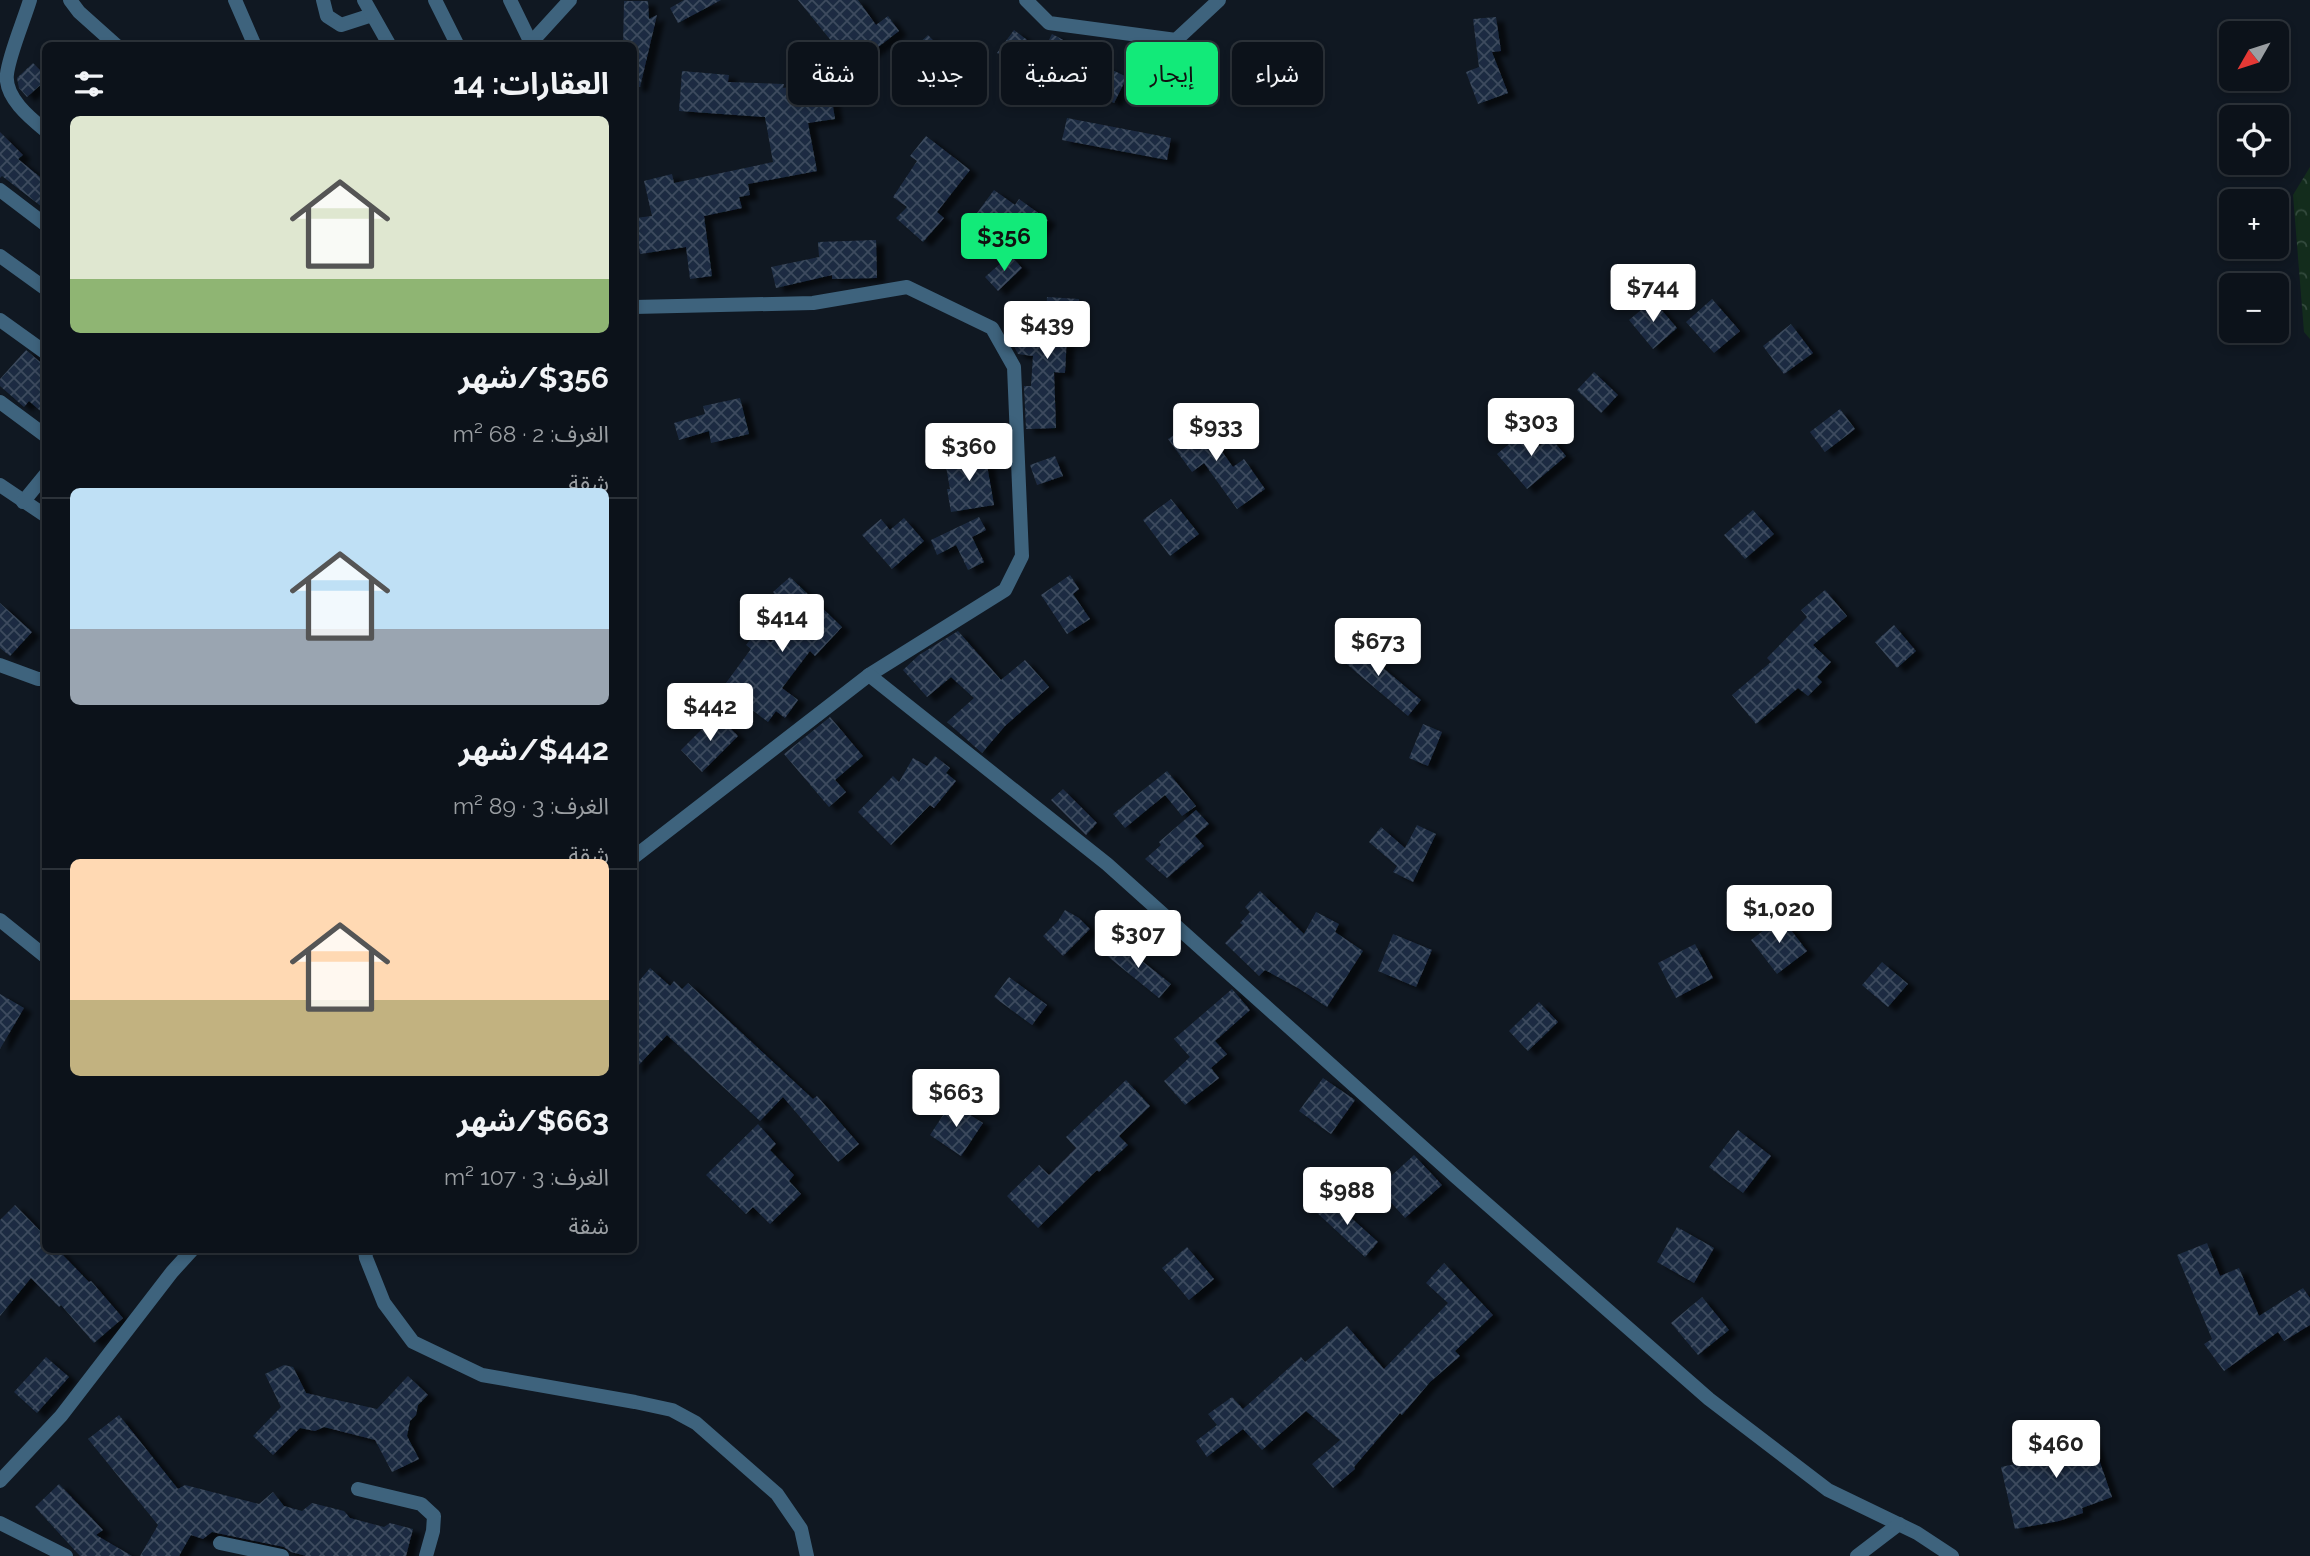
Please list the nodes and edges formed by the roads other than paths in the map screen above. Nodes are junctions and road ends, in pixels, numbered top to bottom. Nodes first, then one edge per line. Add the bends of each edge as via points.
1 (30, 0) edge
2 (70, 0) edge
3 (235, 0) edge
4 (323, 0) edge
5 (364, 0) edge
6 (435, 0) edge
7 (510, 0) edge
8 (570, 0) edge
9 (1026, 0) edge
10 (1219, 0) edge
11 (372, 15) junction
12 (113, 42) edge
13 (253, 42) edge
14 (388, 42) edge
15 (456, 42) edge
16 (529, 42) edge
17 (532, 42) edge
18 (42, 128) edge
19 (0, 191) edge
20 (42, 222) edge
21 (0, 256) edge
22 (42, 286) edge
23 (637, 307) edge
24 (0, 320) edge
25 (42, 350) edge
26 (0, 402) edge
27 (42, 433) edge
28 (42, 479) edge
29 (0, 485) edge
30 (23, 502) junction
31 (42, 514) edge
32 (0, 665) edge
33 (869, 675) junction
34 (42, 679) edge
35 (637, 855) edge
36 (0, 920) edge
37 (42, 954) edge
38 (189, 1253) edge
39 (365, 1253) edge
40 (0, 1480) edge
41 (358, 1489) dead end
42 (0, 1523) edge
43 (1899, 1524) junction
44 (220, 1543) dead end
45 (66, 1556) edge
46 (282, 1556) edge
47 (426, 1556) edge
48 (807, 1556) edge
49 (1857, 1556) edge
50 (1951, 1556) edge

1 - 18 street via 6,75 12,94
2 - 12 street
3 - 13 street
4 - 11 street via 327,16 341,25
5 - 11 street
6 - 15 street
7 - 16 street
8 - 17 street
9 - 10 street via 1049,23 1176,40
11 - 14 street
19 - 20 street
21 - 22 street
23 - 33 street via 813,303 907,288 992,328 1014,367 1022,556 1005,590
24 - 25 street
26 - 27 street
28 - 30 street
29 - 30 street
30 - 31 street
32 - 34 street
33 - 35 street
33 - 43 street via 1107,864 1709,1399 1828,1489
36 - 37 street
38 - 40 street via 61,1416
39 - 48 street via 384,1303 412,1342 482,1375 672,1410 696,1423 777,1494 801,1529
41 - 47 street via 421,1504 434,1516
42 - 45 street
43 - 49 street
43 - 50 street
44 - 46 street

